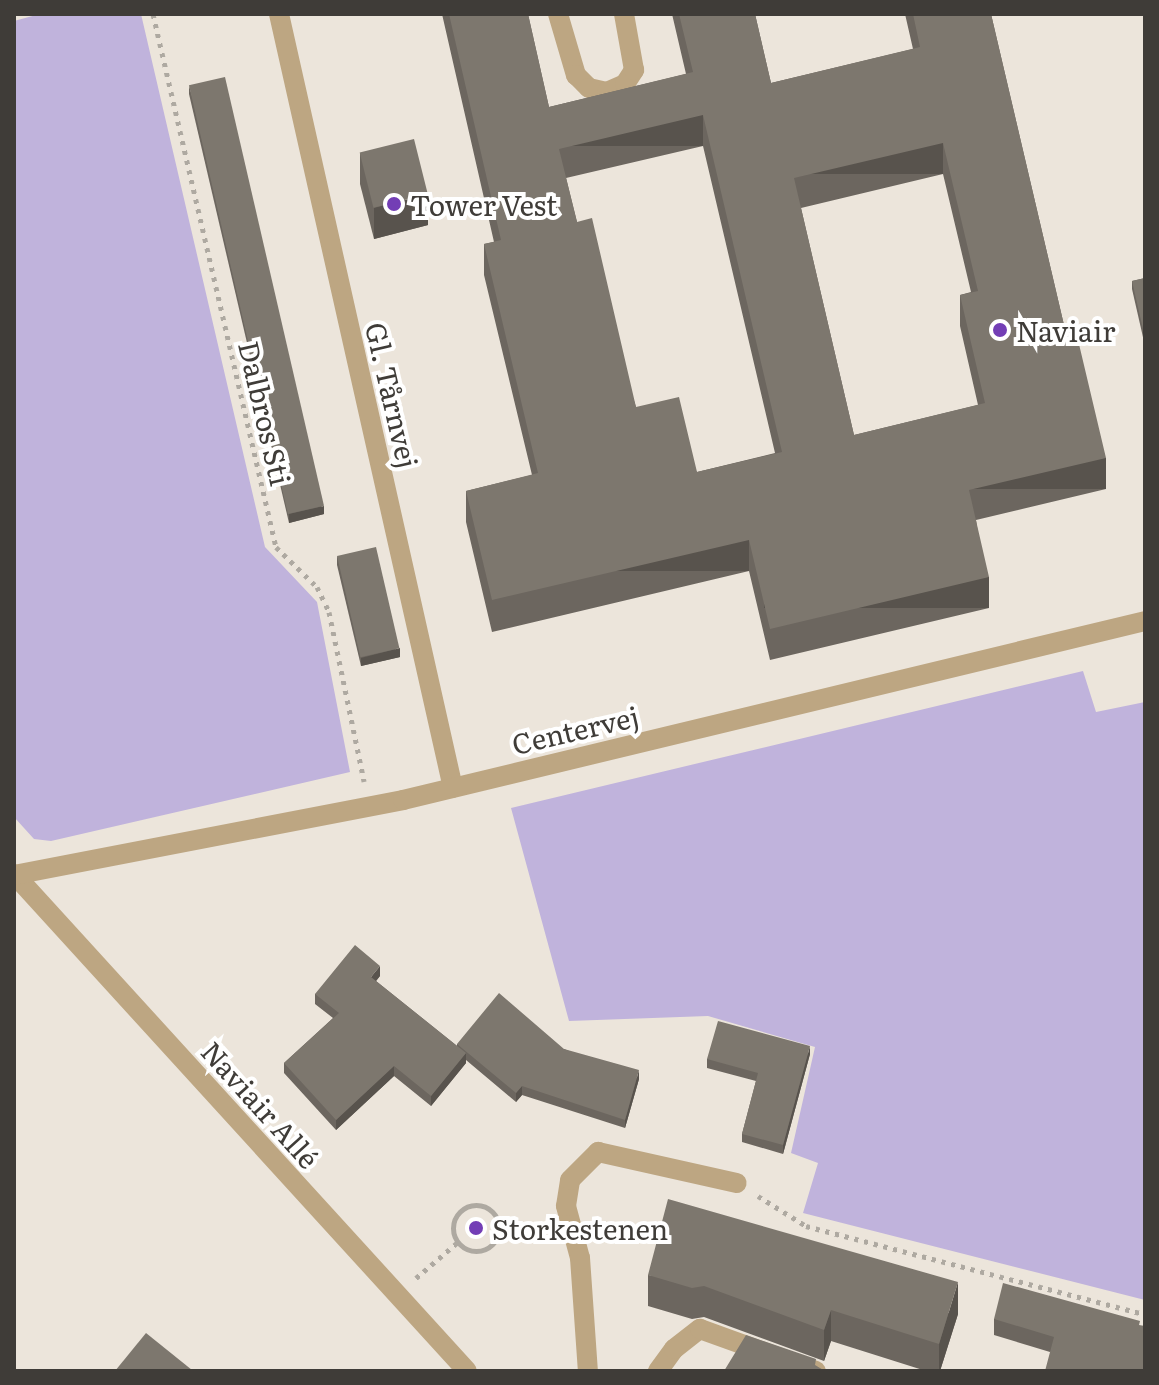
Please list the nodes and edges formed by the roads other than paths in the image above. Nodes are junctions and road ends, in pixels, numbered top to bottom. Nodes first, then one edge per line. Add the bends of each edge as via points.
1 (279, 14) edge
2 (558, 14) edge
3 (624, 14) edge
4 (1145, 621) edge
5 (453, 788) junction
6 (14, 874) edge
7 (737, 1183) road end
8 (593, 1368) edge
9 (467, 1371) edge
10 (658, 1371) edge
11 (816, 1371) edge

1 - 5 street, Gl. Tårnvej
2 - 3 street via 576,75 589,88 607,92 625,84 634,70
4 - 5 street, Centervej
5 - 6 street, Centervej
6 - 9 street, Naviair Allé
7 - 8 street via 598,1152 570,1180 566,1206 580,1258
10 - 11 street via 674,1349 700,1329

